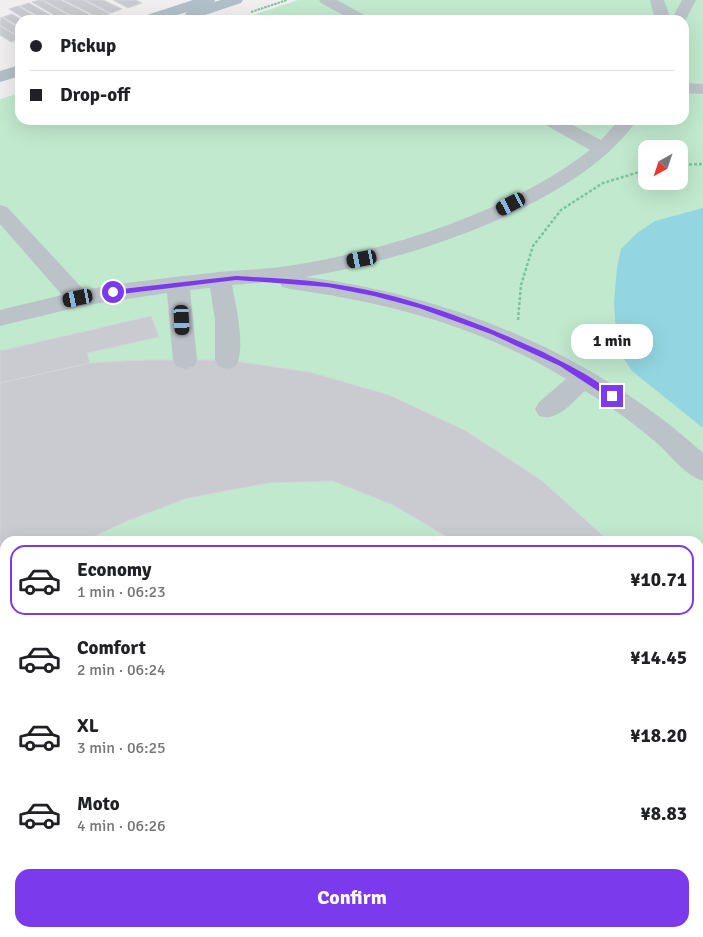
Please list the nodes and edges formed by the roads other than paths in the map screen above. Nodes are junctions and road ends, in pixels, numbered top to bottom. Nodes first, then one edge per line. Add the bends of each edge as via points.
1 (208, 0) edge
2 (236, 0) edge
3 (326, 0) edge
4 (657, 0) edge
5 (689, 0) edge
6 (162, 15) edge
7 (190, 15) edge
8 (354, 15) edge
9 (661, 15) edge
10 (681, 15) edge
11 (15, 62) edge
12 (0, 67) edge
13 (15, 72) edge
14 (0, 77) edge
15 (689, 88) edge
16 (703, 89) edge
17 (559, 125) edge
18 (625, 125) edge
19 (603, 148) junction
20 (0, 211) edge
21 (228, 278) junction
22 (178, 284) junction
23 (78, 298) junction
24 (0, 318) edge
25 (185, 360) dead end
26 (227, 360) dead end
27 (583, 378) junction
28 (548, 409) dead end
29 (703, 470) edge

1 - 6 main road
2 - 7 main road
3 - 8 lane
4 - 9 lane
5 - 10 lane
11 - 12 main road
13 - 14 main road
15 - 16 lane
17 - 19 lane
18 - 19 lane via 617,137
19 - 21 lane via 545,188 478,221 379,256 294,272
20 - 23 lane
21 - 22 lane
21 - 26 lane
21 - 27 lane via 328,285 422,307 516,343 563,364
22 - 23 lane
22 - 25 lane
23 - 24 lane
27 - 28 lane
27 - 29 lane via 640,415

